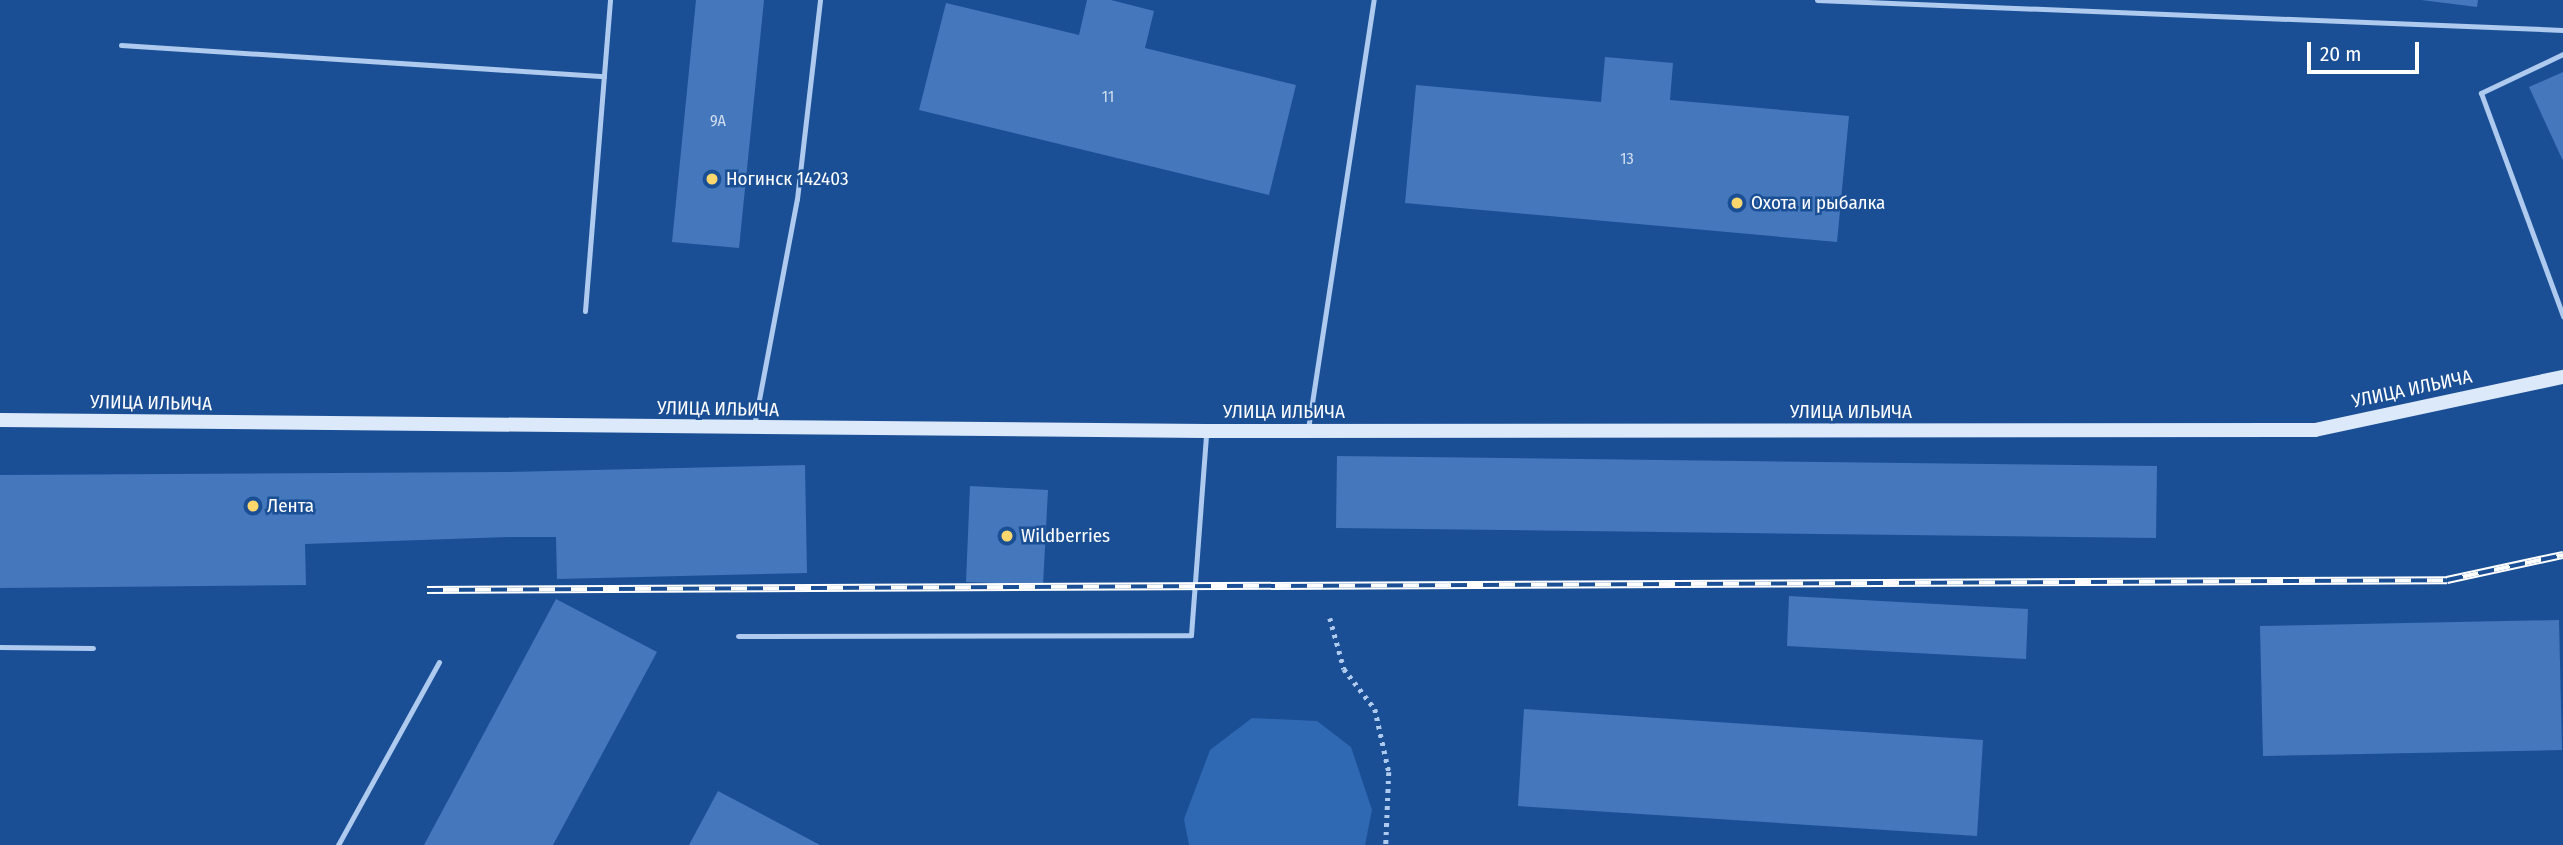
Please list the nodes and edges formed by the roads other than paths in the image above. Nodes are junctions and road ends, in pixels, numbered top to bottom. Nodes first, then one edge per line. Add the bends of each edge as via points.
1 (610, 0) edge
2 (820, 0) edge
3 (1374, 0) edge
4 (1817, 0) edge
5 (2563, 30) edge
6 (121, 45) dead end
7 (2563, 54) edge
8 (604, 76) junction
9 (585, 311) dead end
10 (2563, 316) edge
11 (2563, 377) edge
12 (0, 420) edge
13 (753, 429) junction
14 (1206, 431) junction
15 (1308, 432) junction
16 (738, 636) dead end
17 (0, 647) edge
18 (93, 648) dead end
19 (439, 662) dead end
20 (338, 845) edge

1 - 8 lane
2 - 13 lane via 797,199
3 - 15 lane
4 - 5 lane
6 - 8 lane
7 - 10 lane via 2481,93
8 - 9 lane
11 - 15 main road, УЛИЦА ИЛЬИЧА via 2315,430
12 - 13 main road, УЛИЦА ИЛЬИЧА
13 - 14 main road, УЛИЦА ИЛЬИЧА
14 - 15 main road, УЛИЦА ИЛЬИЧА
14 - 16 lane via 1191,635
17 - 18 lane
19 - 20 lane

